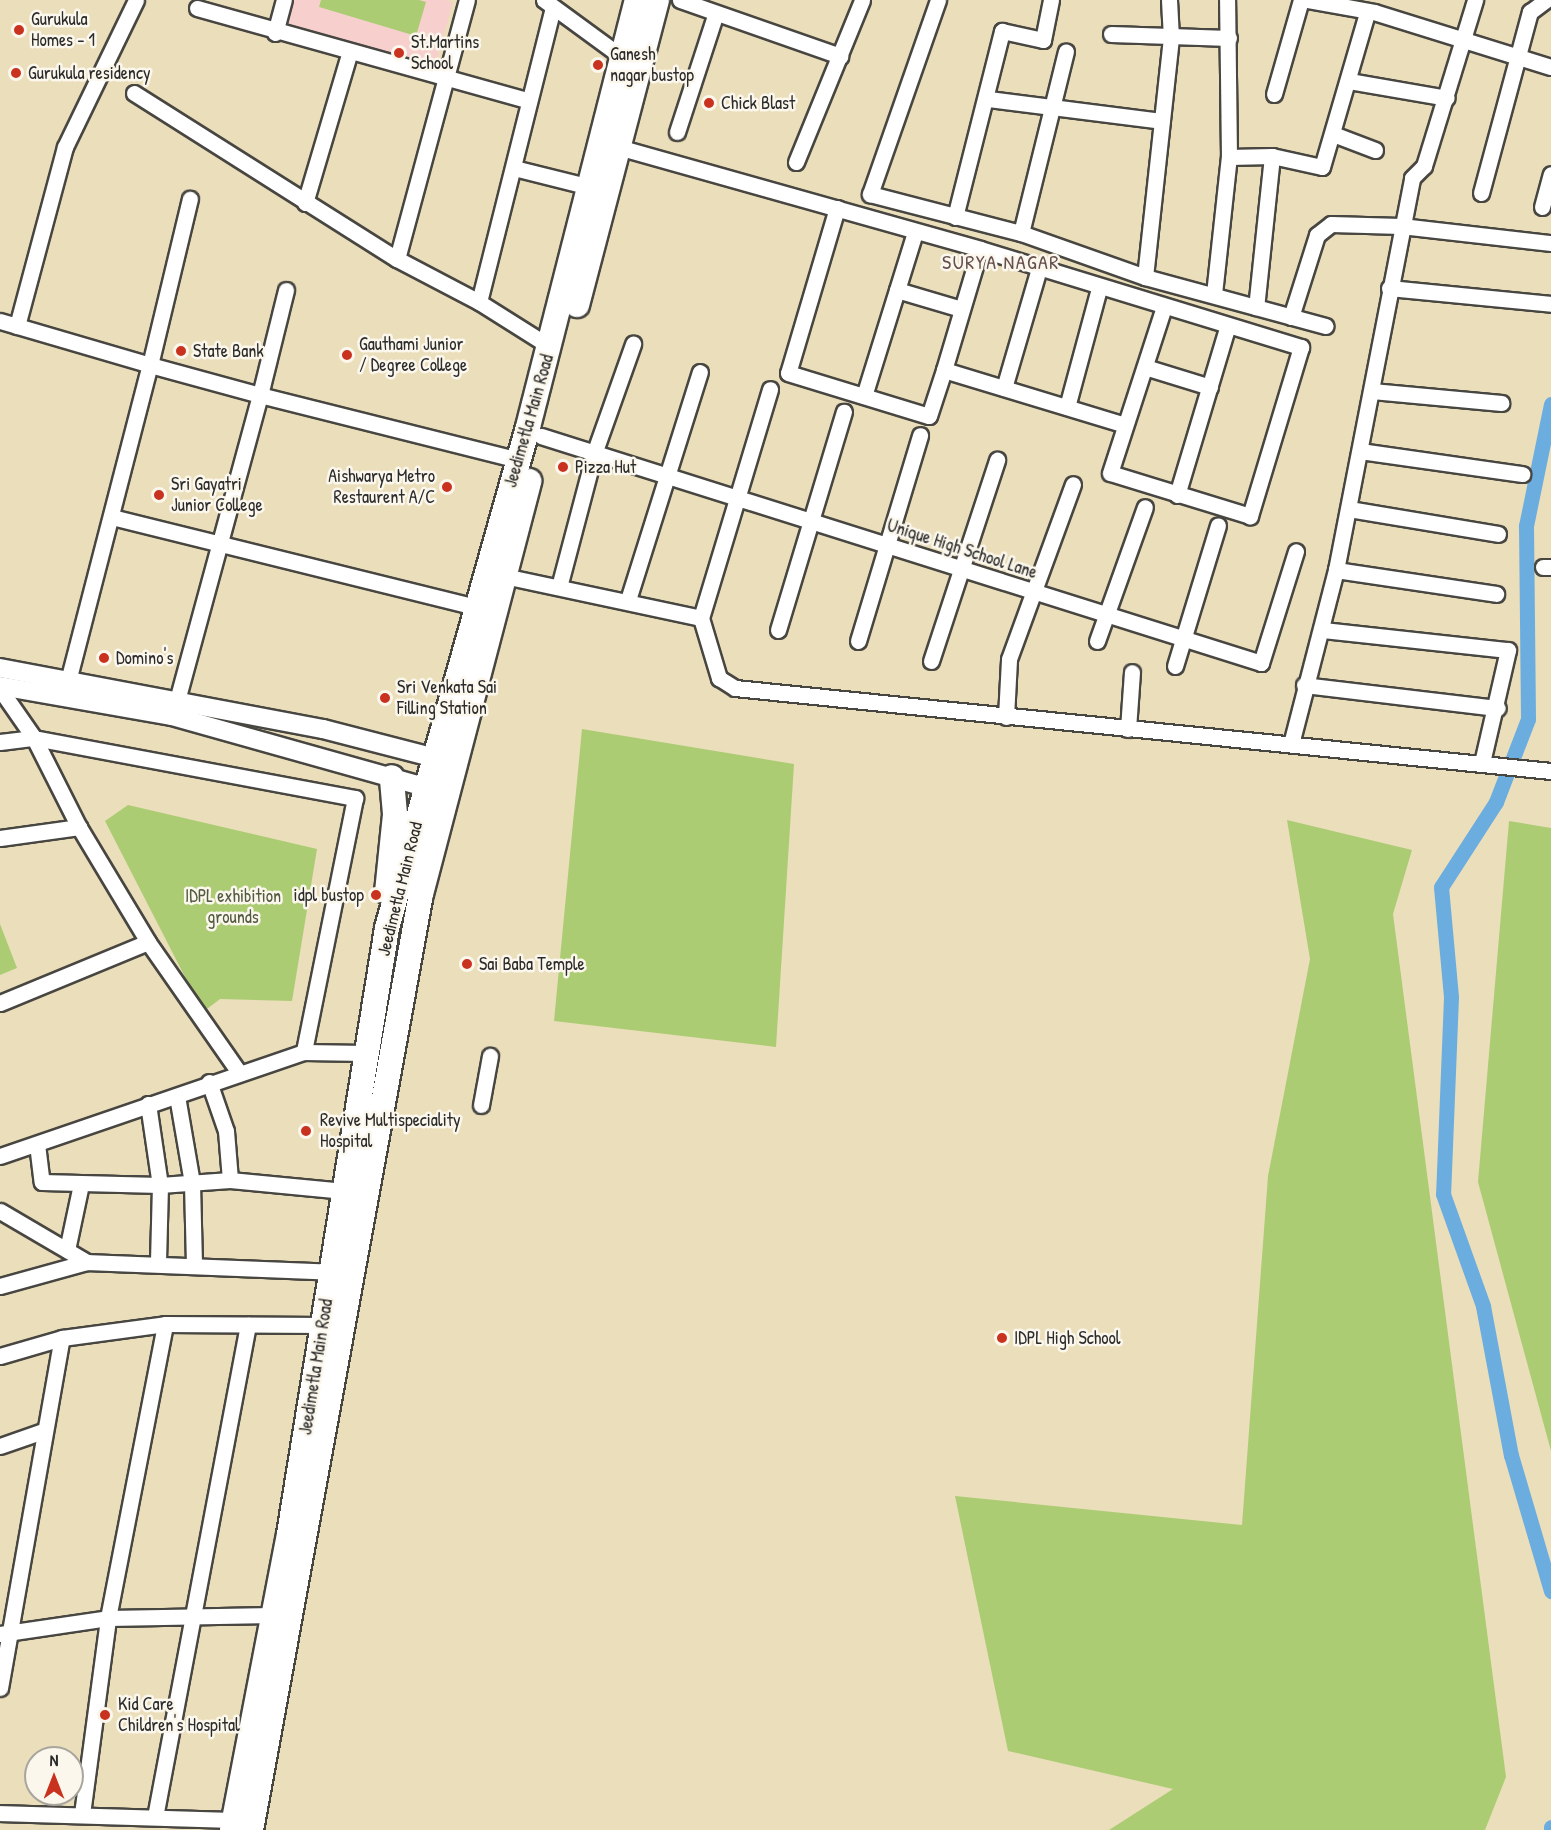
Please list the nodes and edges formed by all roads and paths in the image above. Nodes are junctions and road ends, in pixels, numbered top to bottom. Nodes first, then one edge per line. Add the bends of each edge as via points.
1 (136, 0) edge
2 (284, 0) edge
3 (467, 0) edge
4 (637, 0) edge
5 (657, 0) edge
6 (680, 0) edge
7 (862, 0) edge
8 (938, 0) edge
9 (1051, 0) edge
10 (1169, 0) edge
11 (1227, 0) edge
12 (1301, 0) edge
13 (1308, 0) edge
14 (1475, 0) edge
15 (1546, 0) edge
16 (548, 4) edge
17 (197, 8) dead end
18 (1373, 8) edge
19 (716, 13) junction
20 (275, 33) junction
21 (1111, 34) dead end
22 (1171, 38) junction
23 (1229, 38) junction
24 (1463, 43) junction
25 (1066, 51) dead end
26 (350, 54) junction
27 (840, 56) junction
28 (622, 57) junction
29 (1521, 59) junction
30 (1551, 67) edge
31 (447, 80) junction
32 (1349, 81) junction
33 (134, 93) dead end
34 (1274, 94) dead end
35 (1447, 98) junction
36 (988, 99) junction
37 (529, 101) junction
38 (1056, 108) junction
39 (1162, 121) junction
40 (677, 132) dead end
41 (1333, 134) junction
42 (618, 147) junction
43 (1375, 150) dead end
44 (1272, 156) junction
45 (1229, 157) junction
46 (796, 162) dead end
47 (514, 168) junction
48 (1551, 174) edge
49 (590, 187) junction
50 (1481, 193) dead end
51 (190, 199) dead end
52 (305, 203) junction
53 (1542, 207) dead end
54 (837, 208) junction
55 (955, 216) junction
56 (1401, 226) junction
57 (589, 230) junction
58 (915, 232) junction
59 (1021, 233) junction
60 (1551, 243) edge
61 (980, 249) junction
62 (397, 259) junction
63 (1039, 268) junction
64 (1145, 277) junction
65 (1099, 288) junction
66 (1389, 288) junction
67 (286, 290) dead end
68 (897, 290) junction
69 (1215, 294) junction
70 (479, 302) junction
71 (1551, 304) edge
72 (1164, 307) junction
73 (1256, 307) junction
74 (961, 309) junction
75 (1291, 318) junction
76 (0, 321) edge
77 (1228, 325) junction
78 (17, 326) junction
79 (1325, 326) dead end
80 (633, 344) dead end
81 (549, 346) junction
82 (150, 365) junction
83 (1144, 367) junction
84 (944, 370) junction
85 (700, 372) dead end
86 (1210, 387) junction
87 (1004, 388) junction
88 (770, 389) dead end
89 (1372, 391) junction
90 (260, 394) junction
91 (864, 396) junction
92 (1501, 403) dead end
93 (1067, 407) junction
94 (844, 412) dead end
95 (1125, 424) junction
96 (921, 435) dead end
97 (540, 436) junction
98 (595, 451) junction
99 (1360, 451) junction
100 (518, 460) junction
101 (997, 460) dead end
102 (1522, 474) dead end
103 (667, 475) junction
104 (1073, 484) dead end
105 (1177, 495) junction
106 (737, 500) junction
107 (1145, 507) dead end
108 (1349, 509) junction
109 (112, 517) junction
110 (812, 521) junction
111 (1218, 525) dead end
112 (1498, 534) dead end
113 (886, 544) junction
114 (218, 546) junction
115 (1296, 551) dead end
116 (960, 569) junction
117 (1336, 570) junction
118 (504, 576) junction
119 (559, 587) junction
120 (1036, 593) junction
121 (1496, 594) dead end
122 (628, 600) junction
123 (476, 607) junction
124 (1110, 615) junction
125 (701, 618) junction
126 (778, 630) dead end
127 (1323, 630) junction
128 (1185, 640) junction
129 (858, 641) dead end
130 (1097, 641) dead end
131 (931, 661) dead end
132 (1174, 666) dead end
133 (0, 668) edge
134 (1132, 672) dead end
135 (68, 681) junction
136 (1304, 685) junction
137 (0, 687) edge
138 (177, 700) junction
139 (1498, 708) junction
140 (1006, 717) junction
141 (1128, 729) junction
142 (34, 738) junction
143 (0, 742) edge
144 (1291, 744) junction
145 (443, 760) junction
146 (1482, 763) junction
147 (1551, 771) edge
148 (392, 777) junction
149 (435, 790) junction
150 (79, 827) junction
151 (0, 838) edge
152 (387, 928) junction
153 (148, 942) junction
154 (0, 1003) edge
155 (304, 1052) junction
156 (366, 1053) junction
157 (490, 1056) dead end
158 (238, 1071) junction
159 (209, 1082) junction
160 (177, 1096) junction
161 (148, 1104) junction
162 (481, 1105) dead end
163 (37, 1144) junction
164 (0, 1156) edge
165 (230, 1180) junction
166 (192, 1183) junction
167 (81, 1184) junction
168 (160, 1185) junction
169 (344, 1191) junction
170 (0, 1210) edge
171 (67, 1250) junction
172 (87, 1262) junction
173 (158, 1264) junction
174 (194, 1265) junction
175 (331, 1272) junction
176 (0, 1286) edge
177 (165, 1324) junction
178 (248, 1325) junction
179 (323, 1325) junction
180 (62, 1338) junction
181 (0, 1356) edge
182 (43, 1431) junction
183 (0, 1446) edge
184 (196, 1613) junction
185 (273, 1615) junction
186 (108, 1618) junction
187 (4, 1634) edge
188 (0, 1688) edge
189 (259, 1740) junction
190 (0, 1813) edge
191 (82, 1814) junction
192 (155, 1817) junction
193 (239, 1826) edge

1 - 78 street via 64,147
2 - 20 street
3 - 31 street
4 - 28 main road, Jeedimetla Main Road
5 - 42 main road, Jeedimetla Main Road
6 - 19 street
7 - 27 street
8 - 55 street via 870,194
9 - 36 street via 1043,40 1002,32
10 - 22 street
11 - 23 street
12 - 34 street
13 - 18 street
14 - 24 street
15 - 29 street via 1530,12
16 - 28 street
16 - 37 street
17 - 20 street
18 - 24 street
18 - 32 street
19 - 27 street
19 - 40 street
20 - 26 street
21 - 22 street
22 - 23 street
22 - 39 street
23 - 45 street
24 - 29 street
24 - 35 street
25 - 38 street
26 - 31 street
26 - 52 street
27 - 46 street
28 - 49 main road, Jeedimetla Main Road
29 - 30 street
29 - 50 street
31 - 37 street
31 - 62 street
32 - 35 street
32 - 41 street
33 - 52 street
35 - 56 street via 1424,166 1412,178
36 - 38 street
36 - 55 street
37 - 47 street
38 - 39 street
38 - 59 street
39 - 64 street
41 - 43 street
41 - 44 street via 1322,167
42 - 54 street
42 - 57 main road, Jeedimetla Main Road
44 - 45 street
44 - 73 street
45 - 69 street
47 - 49 street
47 - 70 street
48 - 53 street
49 - 57 main road, Jeedimetla Main Road
51 - 82 street
52 - 62 street
54 - 58 street
54 - 91 street via 789,374
55 - 59 street
56 - 60 street
56 - 66 street
56 - 75 street via 1324,228
57 - 81 main road, Jeedimetla Main Road
57 - 97 main road, Jeedimetla Main Road
58 - 61 street
58 - 68 street
59 - 64 street
61 - 63 street
61 - 74 street
62 - 70 street
63 - 65 street
63 - 87 street
64 - 69 street
65 - 72 street
65 - 93 street
66 - 71 street
66 - 89 street
67 - 90 street
68 - 74 street
68 - 91 street
69 - 73 street
70 - 81 street
72 - 77 street
72 - 83 street
73 - 75 street
74 - 84 street
75 - 79 street
76 - 78 street
77 - 86 street
77 - 105 street via 1301,347 1271,448 1250,516
78 - 82 street
80 - 98 street
81 - 100 main road, Jeedimetla Main Road
82 - 90 street
82 - 109 street
83 - 86 street
83 - 95 street
84 - 87 street
84 - 91 street via 929,416
85 - 103 street
86 - 105 street
87 - 93 street
88 - 106 street
89 - 92 street
89 - 99 street
90 - 100 street
90 - 114 street
93 - 95 street
94 - 110 street
95 - 105 street via 1110,473
96 - 113 street
97 - 98 street, Unique High School Lane
97 - 118 main road, Jeedimetla Main Road
98 - 103 street, Unique High School Lane
98 - 119 street
99 - 102 street
99 - 108 street
100 - 123 main road, Jeedimetla Main Road
101 - 116 street
103 - 106 street, Unique High School Lane
103 - 122 street
104 - 120 street
106 - 110 street, Unique High School Lane
106 - 125 street
107 - 124 street
108 - 112 street
108 - 117 street
109 - 114 street
109 - 135 street
110 - 113 street, Unique High School Lane
110 - 126 street
111 - 128 street
113 - 116 street, Unique High School Lane
113 - 129 street
114 - 123 street
114 - 138 street
115 - 128 street, Unique High School Lane via 1262,663
116 - 120 street, Unique High School Lane
116 - 131 street
117 - 121 street
117 - 127 street
118 - 119 street
118 - 145 main road, Jeedimetla Main Road
119 - 122 street
120 - 124 street, Unique High School Lane
120 - 140 street via 1009,659
122 - 125 street
123 - 145 main road, Jeedimetla Main Road
124 - 128 street, Unique High School Lane
124 - 130 street
125 - 140 street via 724,685
127 - 136 street
127 - 139 street via 1508,650
128 - 132 street
133 - 135 street
134 - 141 street
135 - 138 street
136 - 139 street
136 - 144 street
137 - 142 street
137 - 148 street via 172,716
138 - 145 street
139 - 146 street
140 - 141 street
141 - 144 street
142 - 143 street
142 - 150 street
142 - 155 street via 355,798
144 - 146 street
145 - 149 main road, Jeedimetla Main Road
146 - 147 street
148 - 149 street
148 - 152 main road via 395,814
149 - 152 main road, Jeedimetla Main Road
149 - 189 main road, Jeedimetla Main Road
150 - 151 street
150 - 153 street
152 - 156 main road, Jeedimetla Main Road
153 - 154 street
153 - 158 street
155 - 156 street
155 - 158 street
156 - 169 main road, Jeedimetla Main Road
157 - 162 street
158 - 159 street
159 - 160 street
159 - 165 street via 226,1131
160 - 161 street
160 - 166 street
161 - 163 street
161 - 168 street
163 - 164 street
163 - 167 street via 42,1182
165 - 166 street
165 - 169 street
166 - 168 street
166 - 174 street
167 - 168 street
167 - 171 street
168 - 173 street
169 - 175 main road, Jeedimetla Main Road
170 - 171 street
171 - 172 street
172 - 173 street
172 - 176 street
173 - 174 street
174 - 175 street
175 - 179 main road, Jeedimetla Main Road
177 - 178 street
177 - 180 street
177 - 186 street
178 - 179 street
178 - 184 street
179 - 185 main road, Jeedimetla Main Road
180 - 181 street
180 - 182 street
182 - 183 street
182 - 187 street
184 - 185 street
184 - 186 street
184 - 192 street
185 - 189 main road, Jeedimetla Main Road
186 - 187 street
186 - 191 street
187 - 188 street
189 - 193 main road, Jeedimetla Main Road
190 - 191 street
191 - 192 street
192 - 193 street

